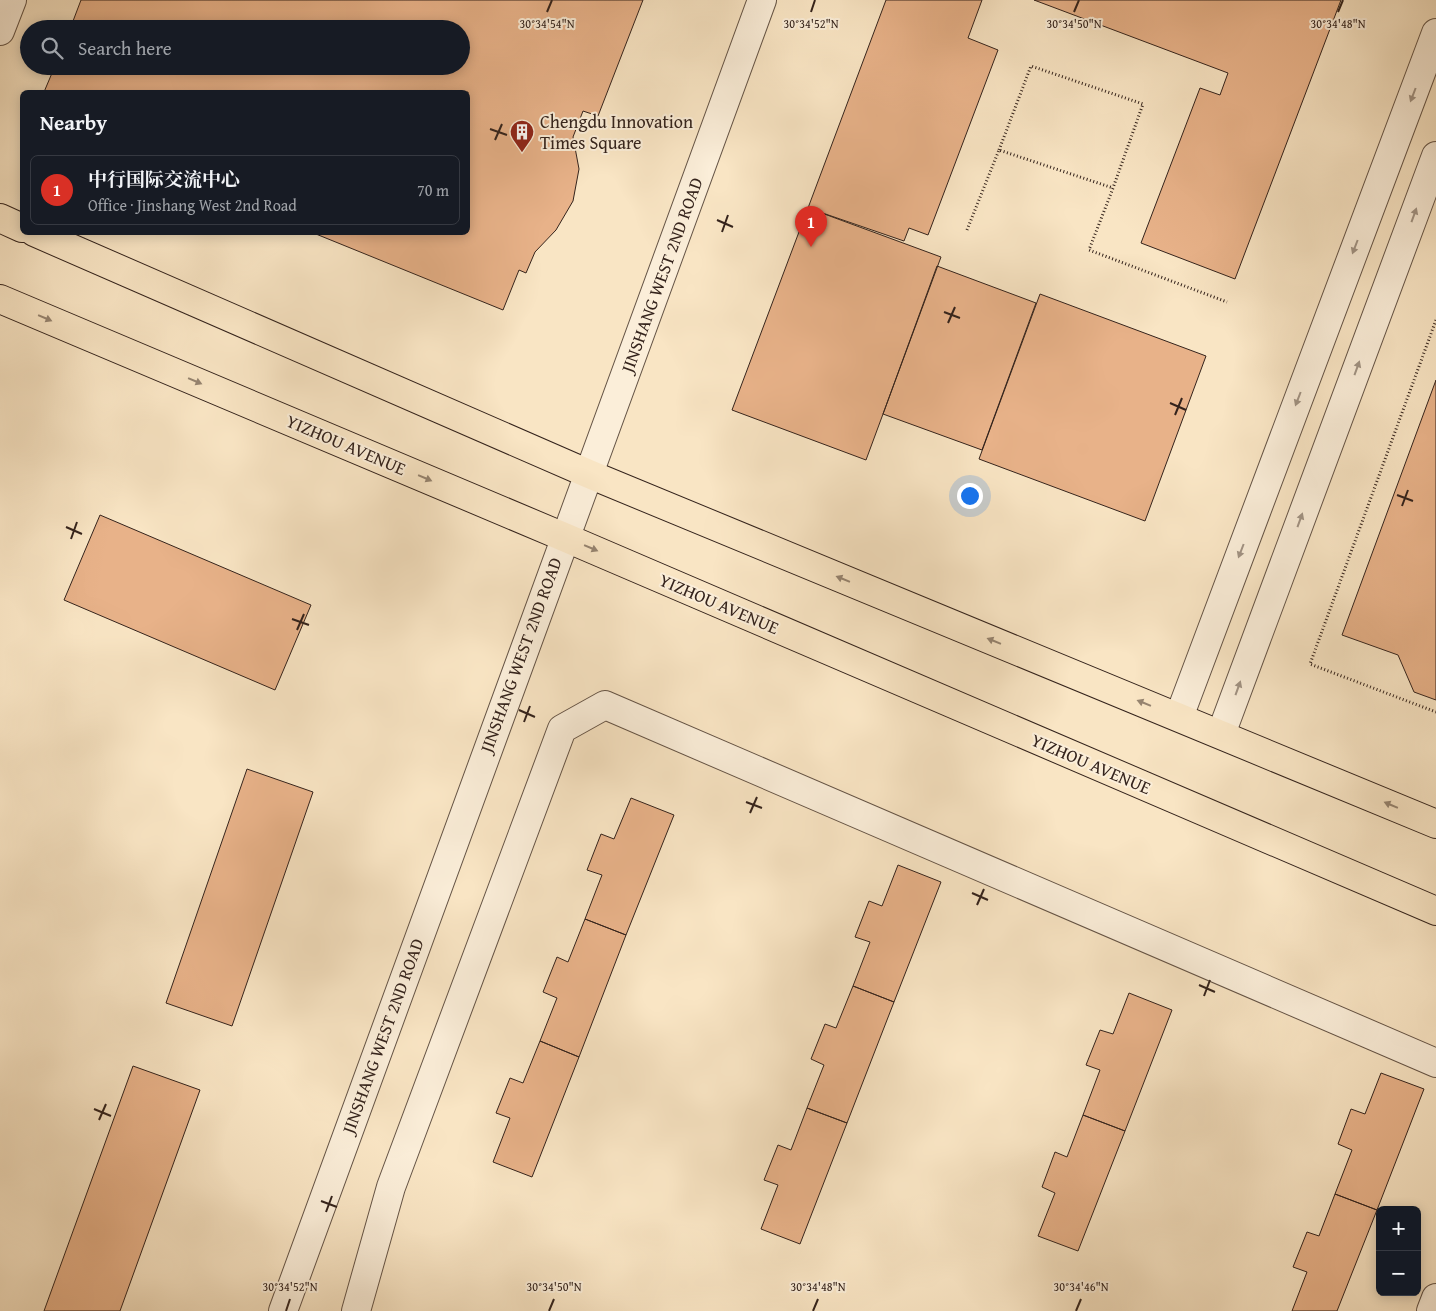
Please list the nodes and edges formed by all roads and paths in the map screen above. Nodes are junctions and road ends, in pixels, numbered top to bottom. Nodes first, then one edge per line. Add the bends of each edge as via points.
1 (12, 0) edge
2 (762, 0) edge
3 (0, 31) edge
4 (1436, 33) edge
5 (999, 150) junction
6 (1436, 156) edge
7 (1113, 188) junction
8 (0, 218) edge
9 (20, 227) edge
10 (967, 230) dead end
11 (41, 235) edge
12 (0, 299) edge
13 (1227, 302) dead end
14 (1436, 320) edge
15 (589, 474) junction
16 (564, 537) junction
17 (1436, 712) edge
18 (1179, 717) junction
19 (1221, 734) junction
20 (1436, 824) edge
21 (1436, 911) edge
22 (1436, 1063) edge
23 (1436, 1298) edge
24 (283, 1311) edge
25 (356, 1311) edge
26 (1431, 1311) edge

1 - 3 street
2 - 15 street, JINSHANG WEST 2ND ROAD
4 -> 18 street
5 - 7 path
5 - 7 path via 1031,66 1143,104
5 - 10 path
19 -> 6 street
7 - 13 path via 1089,250
8 - 9 main road
11 - 15 main road
12 -> 16 main road, YIZHOU AVENUE
14 - 17 path via 1310,664
15 - 16 street, JINSHANG WEST 2ND ROAD
18 -> 15 main road
16 -> 21 main road, YIZHOU AVENUE
16 - 24 street, JINSHANG WEST 2ND ROAD
18 - 19 main road
20 -> 19 main road
22 - 25 street via 605,705 562,729 391,1187
23 - 26 street

